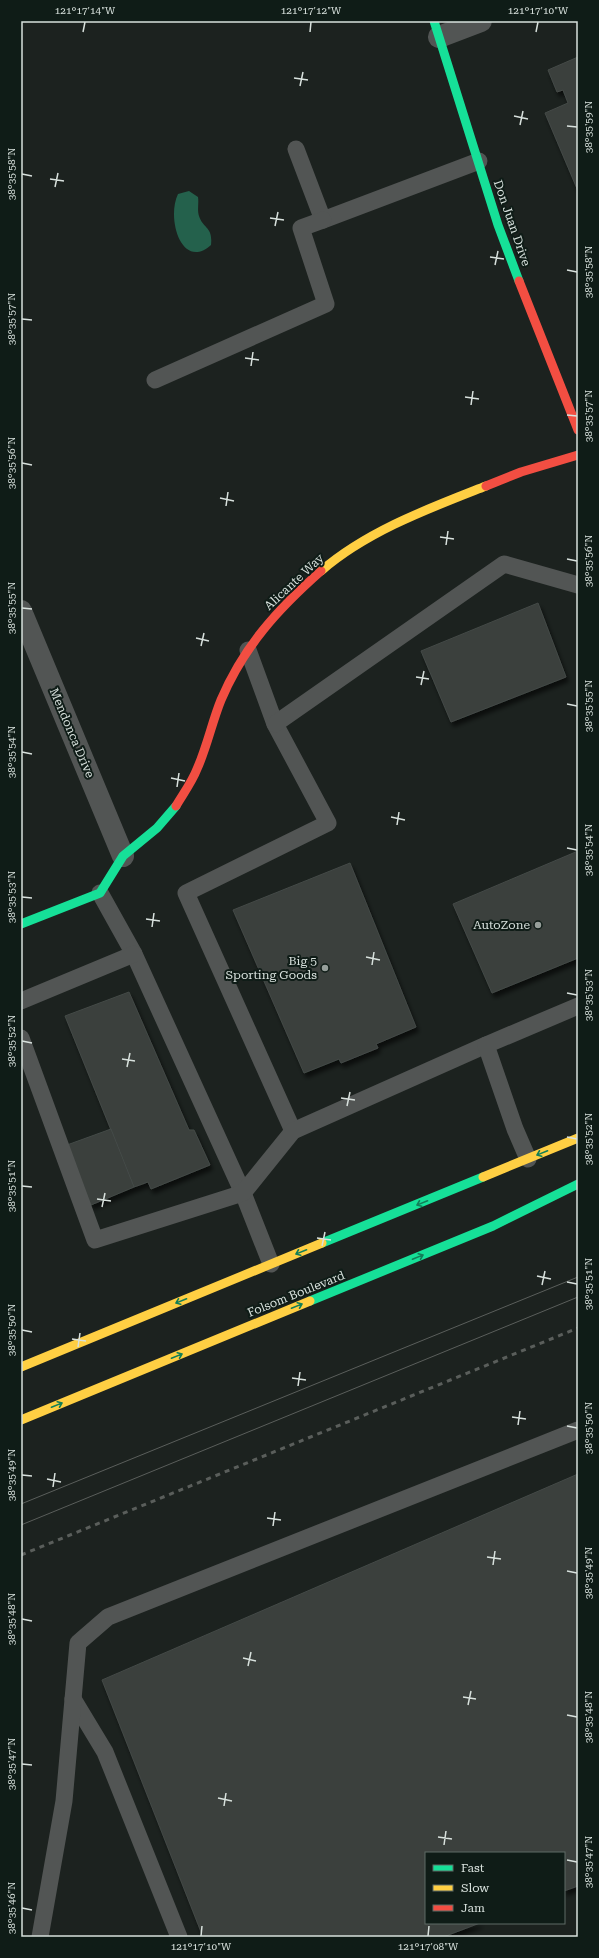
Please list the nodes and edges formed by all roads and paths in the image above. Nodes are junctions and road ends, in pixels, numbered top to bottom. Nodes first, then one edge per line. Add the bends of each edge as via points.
1 (481, 21) edge
2 (436, 29) edge
3 (296, 149) dead end
4 (479, 161) junction
5 (323, 220) junction
6 (155, 380) dead end
7 (578, 430) edge
8 (578, 455) edge
9 (578, 585) edge
10 (21, 610) edge
11 (248, 650) junction
12 (275, 724) junction
13 (123, 856) junction
14 (100, 893) junction
15 (21, 924) edge
16 (134, 954) junction
17 (21, 1001) edge
18 (578, 1006) edge
19 (21, 1038) edge
20 (486, 1045) junction
21 (293, 1132) junction
22 (578, 1138) edge
23 (528, 1159) junction
24 (578, 1184) edge
25 (243, 1193) junction
26 (271, 1264) junction
27 (21, 1367) edge
28 (21, 1420) edge
29 (578, 1430) edge
30 (73, 1699) junction
31 (40, 1937) edge
32 (179, 1937) edge

1 - 2 street
2 - 4 main road, Don Juan Drive
3 - 5 lane
4 - 5 lane
4 - 7 main road, Don Juan Drive via 498,225
5 - 6 lane via 301,228 326,304
8 - 11 main road, Alicante Way via 521,472 442,503 374,534 329,564 289,599
9 - 12 lane via 504,564
10 - 13 street, Mendonca Drive
11 - 12 lane
11 - 13 main road, Alicante Way via 221,700 197,770 177,804 157,828
12 - 21 lane via 328,823 186,893
13 - 14 main road, Alicante Way
14 - 15 main road
14 - 16 lane
16 - 17 lane
16 - 25 lane
18 - 20 lane
19 - 25 lane via 95,1240
20 - 21 lane
20 - 23 lane
21 - 25 lane
22 -> 23 main road
23 -> 26 main road
28 -> 24 main road, Folsom Boulevard via 492,1226
25 - 26 lane
26 -> 27 main road
29 - 30 lane via 108,1617 78,1643
30 - 31 lane via 64,1801
30 - 32 lane via 105,1752

